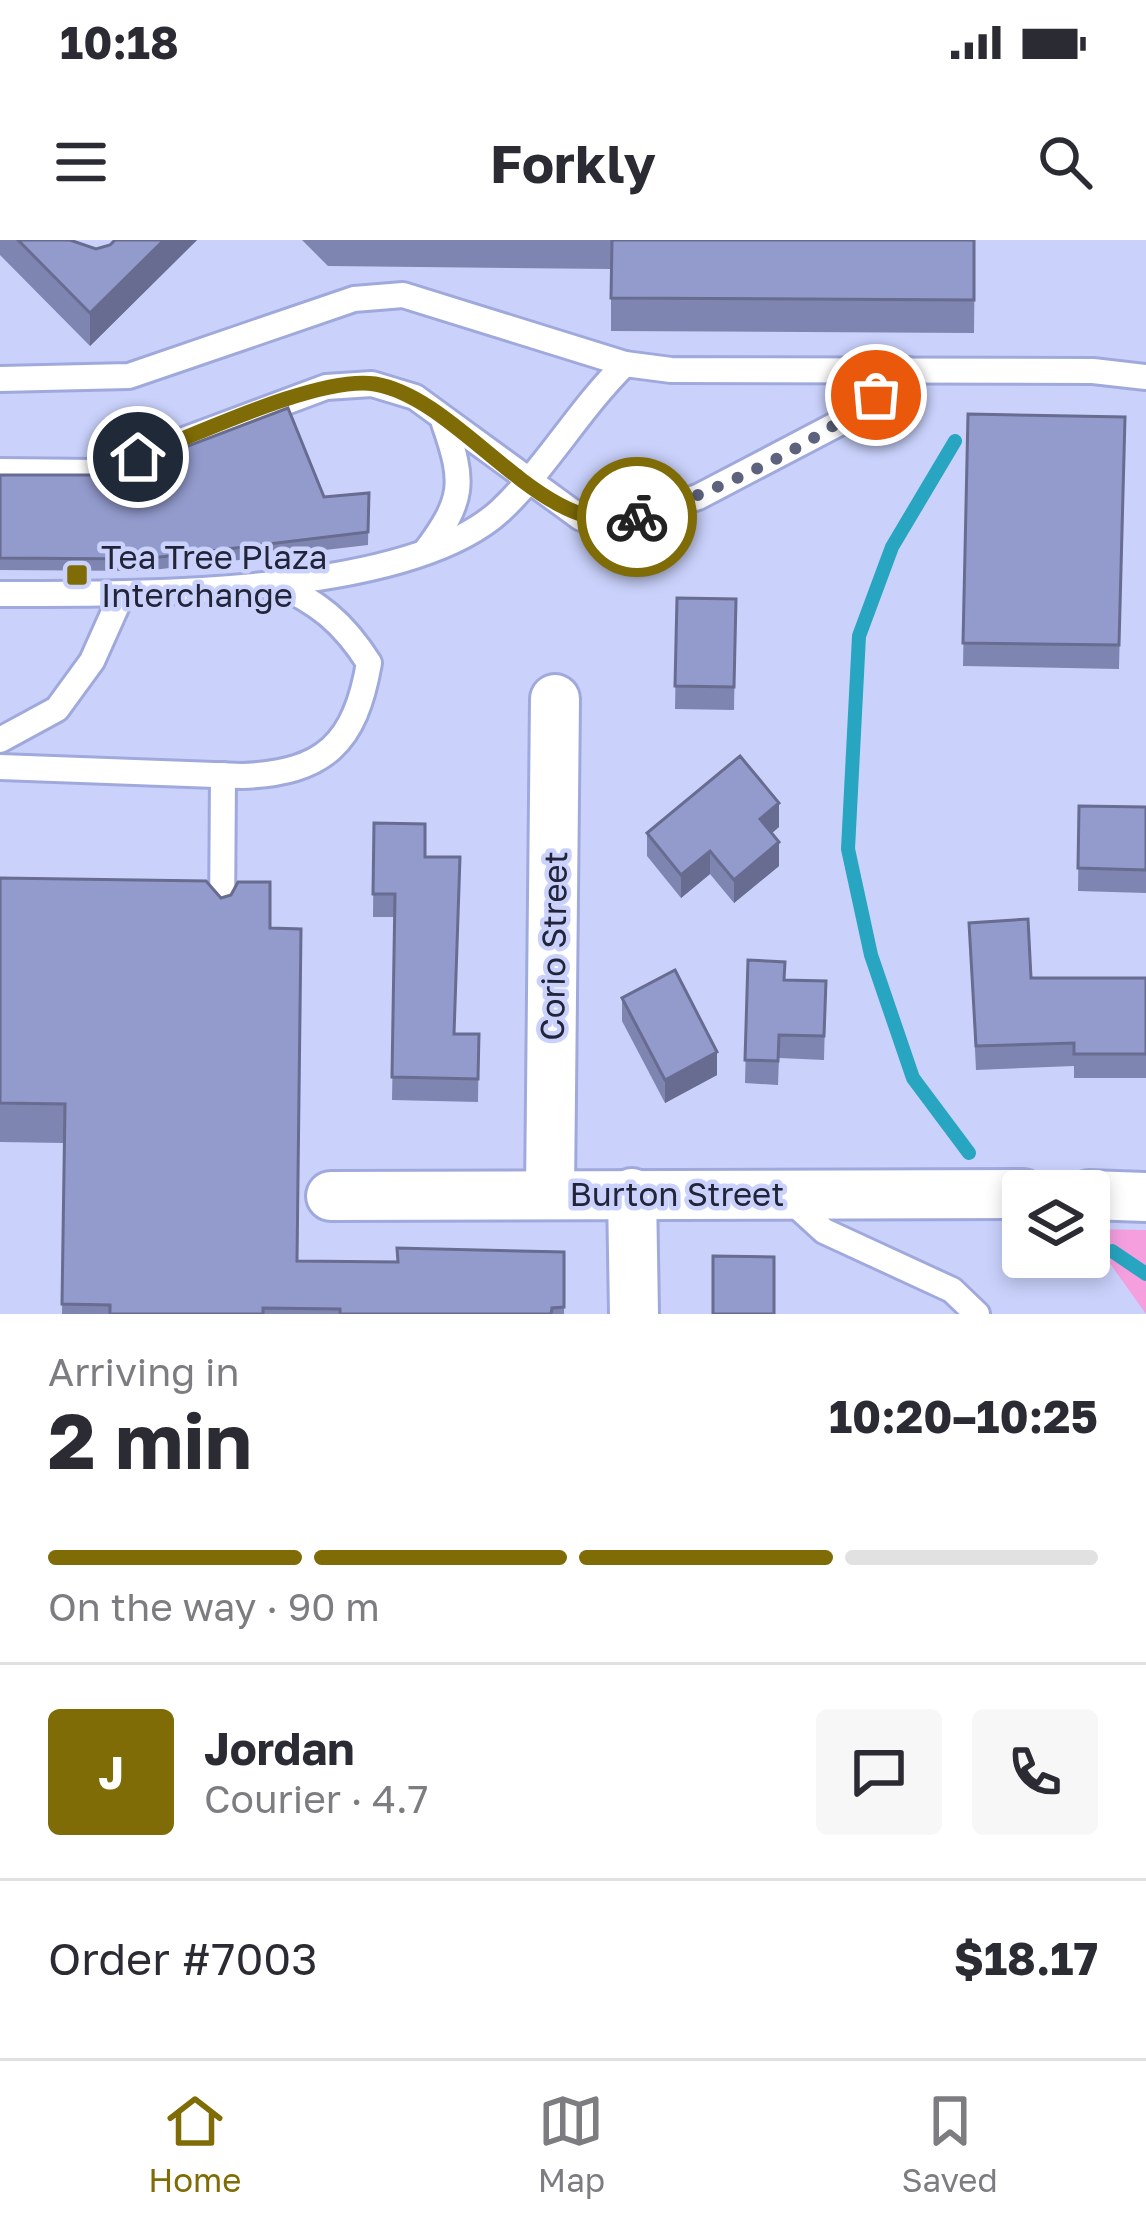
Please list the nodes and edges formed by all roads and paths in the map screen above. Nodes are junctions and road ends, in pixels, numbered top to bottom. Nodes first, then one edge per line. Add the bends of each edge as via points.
1 (1146, 362) edge
2 (625, 364) junction
3 (908, 370) junction
4 (1093, 371) junction
5 (1146, 377) edge
6 (0, 380) edge
7 (444, 423) junction
8 (0, 471) edge
9 (528, 480) junction
10 (425, 552) junction
11 (271, 581) junction
12 (122, 593) junction
13 (0, 594) edge
14 (555, 699) dead end
15 (0, 740) edge
16 (0, 766) edge
17 (223, 776) junction
18 (222, 921) edge
19 (550, 1192) junction
20 (632, 1193) junction
21 (783, 1193) junction
22 (1002, 1194) edge
23 (1110, 1195) edge
24 (331, 1196) dead end
25 (1146, 1196) edge
26 (634, 1314) edge
27 (977, 1314) edge

1 - 4 lane
2 - 3 lane
2 - 6 lane via 403,295 354,299 129,376
2 - 9 lane
3 - 4 lane
3 - 9 lane via 845,420 698,497 629,519 581,518
4 - 5 lane
7 - 8 lane via 415,397 372,384 326,387 98,472
7 - 9 lane
7 - 10 lane via 461,471 450,519
9 - 10 lane via 457,543
10 - 11 lane via 391,565
11 - 12 lane
11 - 17 lane via 344,624 369,663 360,711 342,742 308,765
12 - 13 lane
12 - 15 lane via 92,661 57,710
14 - 19 street, Corio Street
16 - 17 lane
17 - 18 lane
19 - 20 street, Burton Street
19 - 24 street, Burton Street
20 - 21 street, Burton Street
20 - 26 street
21 - 22 street, Burton Street
21 - 27 lane via 824,1231 952,1290
23 - 25 street

